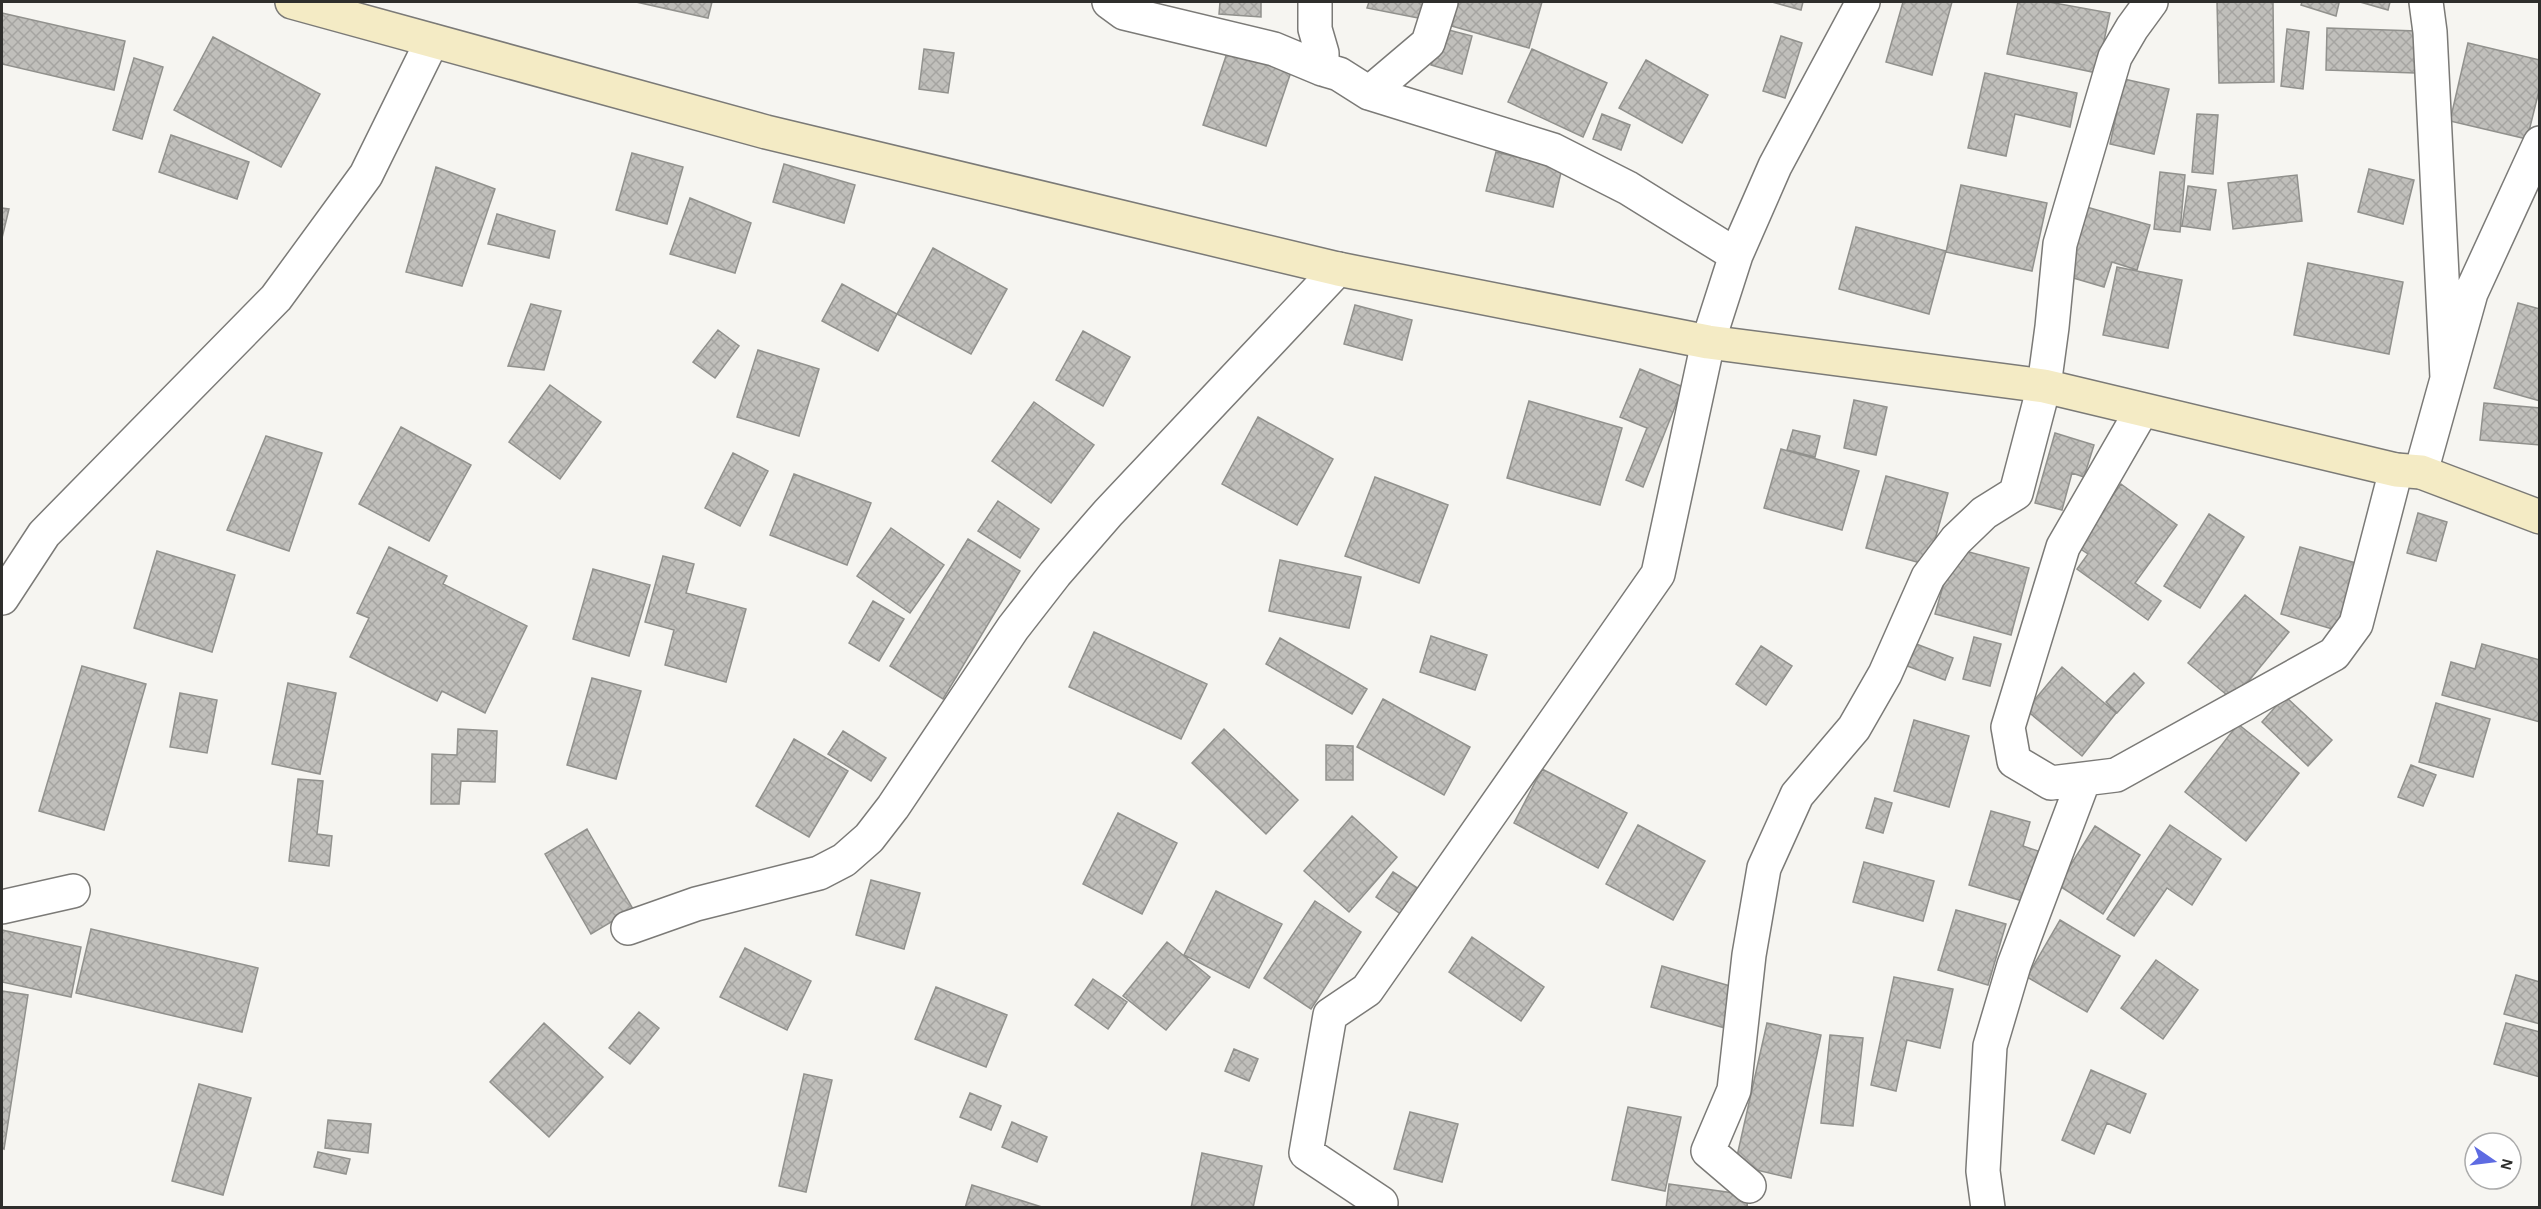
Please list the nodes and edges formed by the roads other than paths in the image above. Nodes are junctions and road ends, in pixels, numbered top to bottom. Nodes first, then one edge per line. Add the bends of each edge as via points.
1 (292, 2) edge
2 (1109, 2) edge
3 (1315, 2) edge
4 (1441, 2) edge
5 (1863, 2) edge
6 (2151, 2) edge
7 (2426, 2) edge
8 (432, 41) junction
9 (1322, 69) junction
10 (1369, 93) junction
11 (2540, 143) edge
12 (1736, 255) junction
13 (1338, 268) junction
14 (1708, 342) junction
15 (2447, 378) junction
16 (2044, 386) junction
17 (2142, 410) junction
18 (2409, 471) junction
19 (2540, 517) edge
20 (2, 598) edge
21 (2084, 779) junction
22 (73, 891) dead end
23 (2, 907) edge
24 (628, 928) dead end
25 (1749, 1186) dead end
26 (1381, 1203) dead end
27 (1989, 1208) edge

1 - 8 street
2 - 9 street via 1124,13 1274,49
3 - 9 street
4 - 10 street via 1428,43
5 - 12 street via 1775,166
6 - 16 street via 2115,57 2060,244
7 - 15 street
8 - 13 street via 766,132
8 - 20 street via 366,175 276,298 44,534
9 - 10 street via 1339,74
10 - 12 street via 1553,150 1628,188
11 - 15 street via 2470,293
12 - 14 street
13 - 14 street
13 - 24 street via 1055,574 1012,628 869,838 844,860 819,873 696,904
14 - 16 street
14 - 26 street via 1658,574 1367,990 1330,1015 1306,1153
15 - 18 street
16 - 17 street
16 - 25 street via 2016,493 1956,540 1928,577 1885,674 1854,728 1797,795 1764,868 1749,955 1734,1090 1708,1151
17 - 18 street
17 - 21 street via 2063,547 2008,728 2014,761 2051,783
18 - 19 street
18 - 21 street via 2356,624 2334,654 2116,776
21 - 27 street via 2014,965 1990,1046 1983,1171
22 - 23 street

